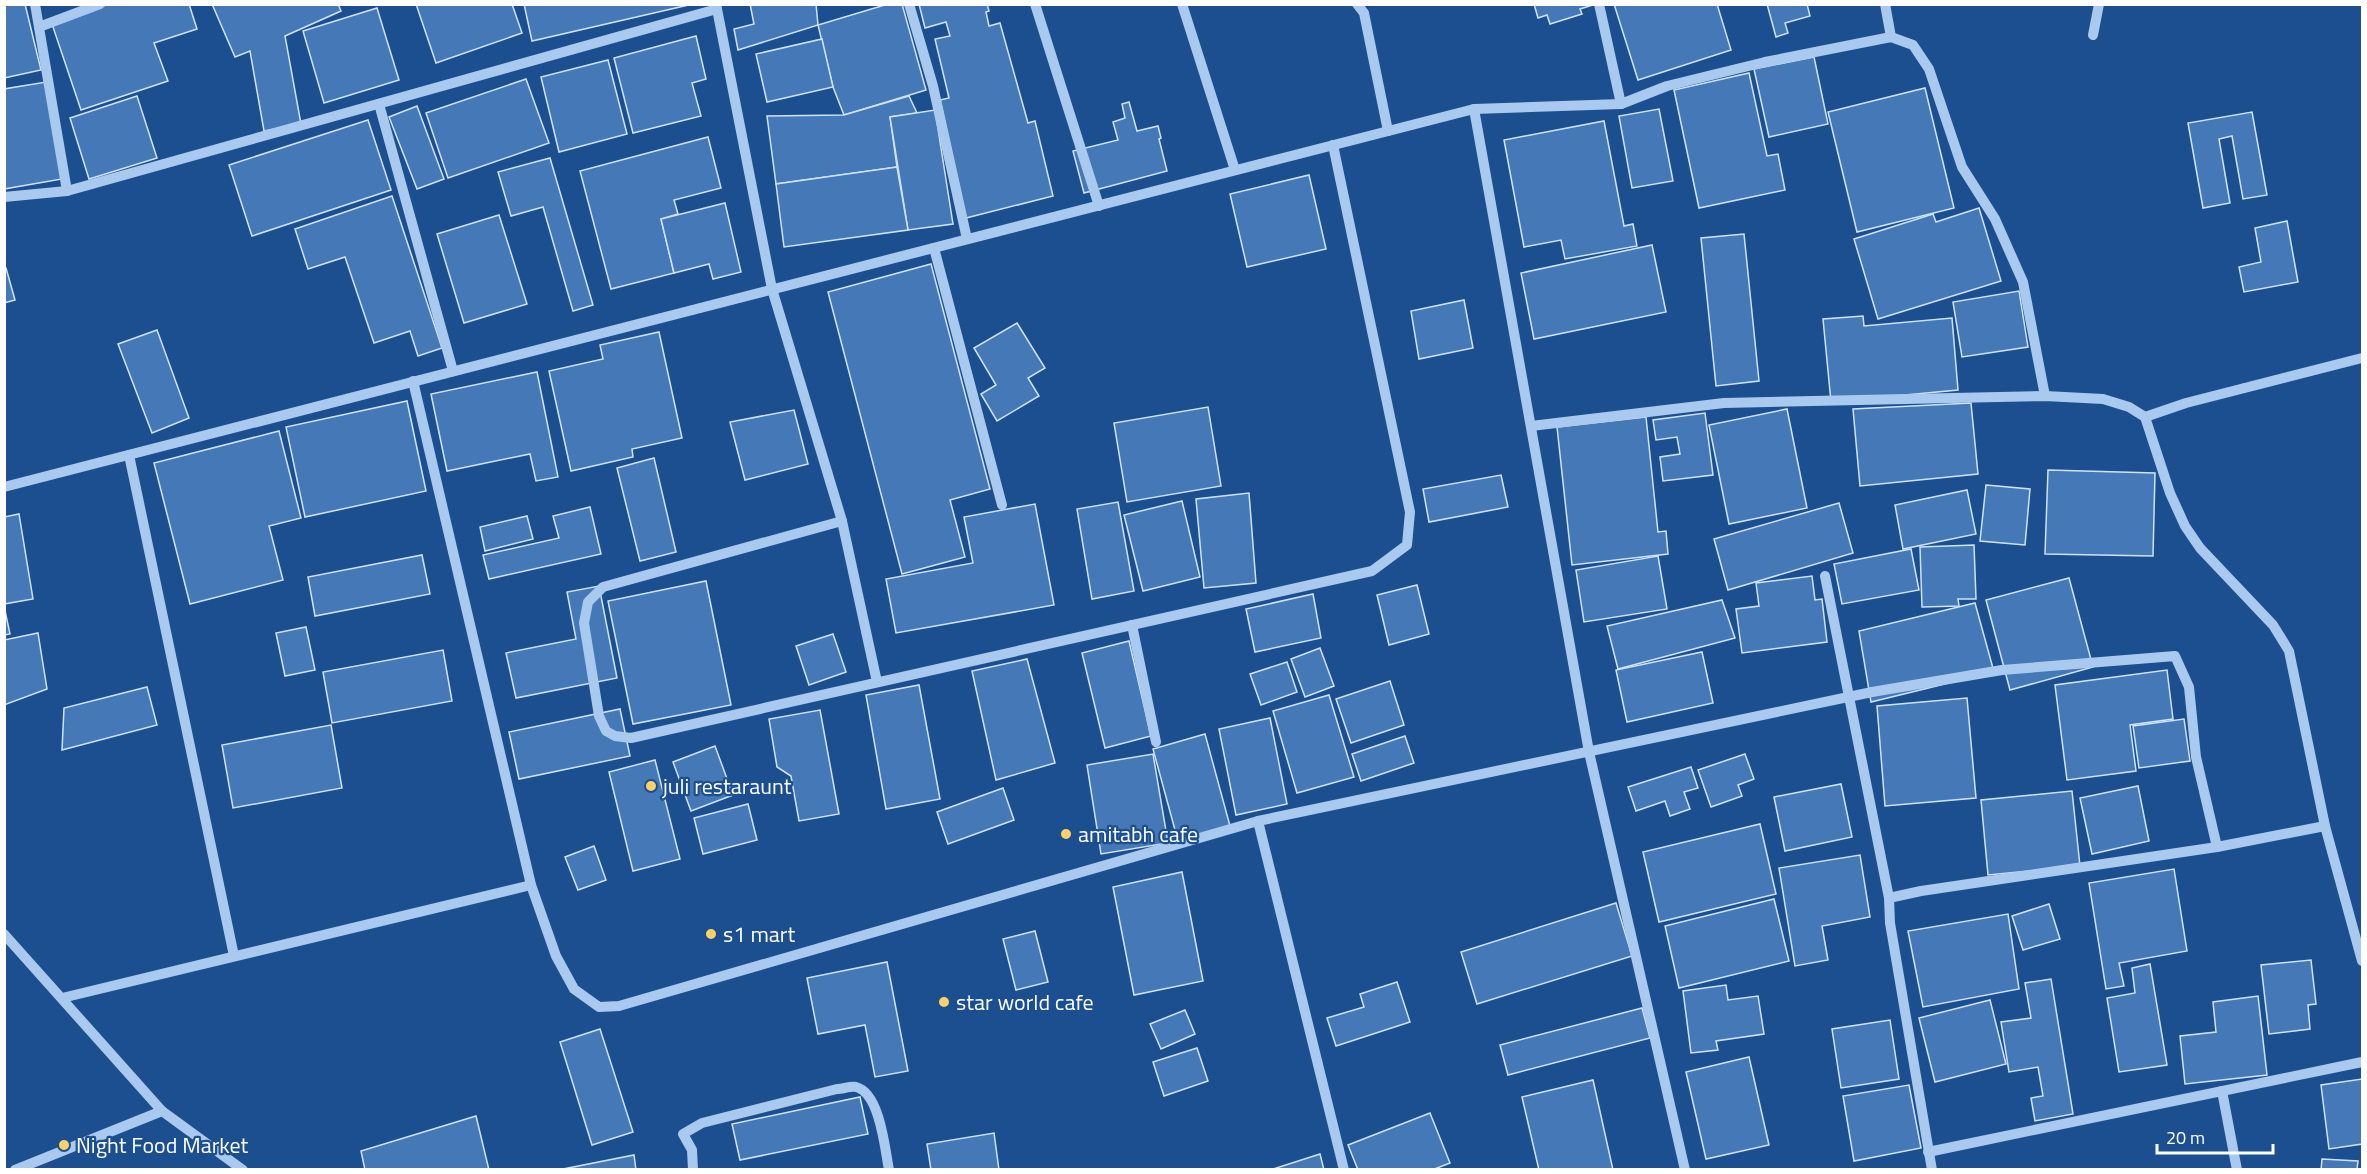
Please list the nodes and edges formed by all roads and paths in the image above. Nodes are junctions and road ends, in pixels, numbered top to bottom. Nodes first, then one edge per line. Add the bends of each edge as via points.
1 (35, 4) edge
2 (100, 4) edge
3 (909, 4) edge
4 (1035, 4) edge
5 (1182, 4) edge
6 (1357, 4) edge
7 (1599, 4) edge
8 (1886, 4) edge
9 (2099, 4) edge
10 (716, 7) edge
11 (39, 27) junction
12 (2093, 35) dead end
13 (1891, 37) junction
14 (379, 104) junction
15 (1621, 104) junction
16 (1474, 109) junction
17 (1388, 131) junction
18 (1333, 146) junction
19 (1235, 170) junction
20 (67, 191) junction
21 (4, 197) edge
22 (1099, 206) junction
23 (967, 239) junction
24 (934, 248) junction
25 (772, 289) junction
26 (2362, 360) edge
27 (453, 371) junction
28 (413, 381) junction
29 (2045, 396) junction
30 (2145, 417) junction
31 (1531, 426) junction
32 (129, 455) junction
33 (4, 487) edge
34 (1002, 505) dead end
35 (842, 521) junction
36 (1825, 576) dead end
37 (1132, 625) junction
38 (877, 682) junction
39 (1849, 697) junction
40 (1156, 741) dead end
41 (1589, 752) junction
42 (1258, 821) junction
43 (2325, 826) junction
44 (2217, 847) junction
45 (531, 885) junction
46 (1889, 898) junction
47 (4, 934) edge
48 (234, 956) junction
49 (2362, 961) edge
50 (62, 998) junction
51 (2362, 1062) edge
52 (2222, 1091) junction
53 (162, 1111) junction
54 (1928, 1152) junction
55 (1684, 1169) edge
56 (15, 1170) edge
57 (243, 1170) edge
58 (693, 1170) edge
59 (889, 1170) edge
60 (1344, 1170) edge
61 (1932, 1170) edge
62 (2237, 1170) edge

1 - 11 street
2 - 11 street
3 - 23 street via 933,86
4 - 22 street
5 - 19 street
6 - 17 street via 1364,13
7 - 15 street
8 - 13 street
9 - 12 street
10 - 14 street
10 - 25 street
11 - 20 street
13 - 15 street via 1667,86
13 - 29 street via 1912,45 1929,69 1962,167 1995,219 2023,282
14 - 20 street
14 - 27 street
15 - 16 street
16 - 17 street
16 - 31 street
17 - 18 street
18 - 19 street
18 - 37 street via 1410,512 1407,545 1372,571
19 - 22 street
20 - 21 street
22 - 23 street
23 - 24 street
24 - 25 street
24 - 34 street
25 - 27 street
25 - 35 street
26 - 30 street via 2186,403
27 - 28 street
28 - 32 street
28 - 45 street
29 - 30 street via 2103,399
29 - 31 street via 1724,403
30 - 43 street via 2185,526 2200,548 2273,625 2289,651
31 - 41 street
32 - 33 street
32 - 48 street
35 - 38 street
35 - 38 street via 603,587 588,602 584,623 599,716 606,731 631,738
36 - 39 street
37 - 38 street
37 - 40 street
39 - 41 street
39 - 44 street via 2002,670 2175,656 2189,687 2196,757
39 - 46 street
41 - 42 street
41 - 55 street
42 - 45 street via 619,1006 599,1007 574,989 556,957
42 - 60 street
43 - 44 street
43 - 49 street
44 - 46 street
45 - 48 street
46 - 54 street
47 - 50 street
48 - 50 street
50 - 53 street
51 - 52 street
52 - 54 street
52 - 62 street
53 - 56 street
53 - 57 street
54 - 61 street
58 - 59 street via 692,1150 683,1134 702,1123 856,1087 870,1096 878,1116

